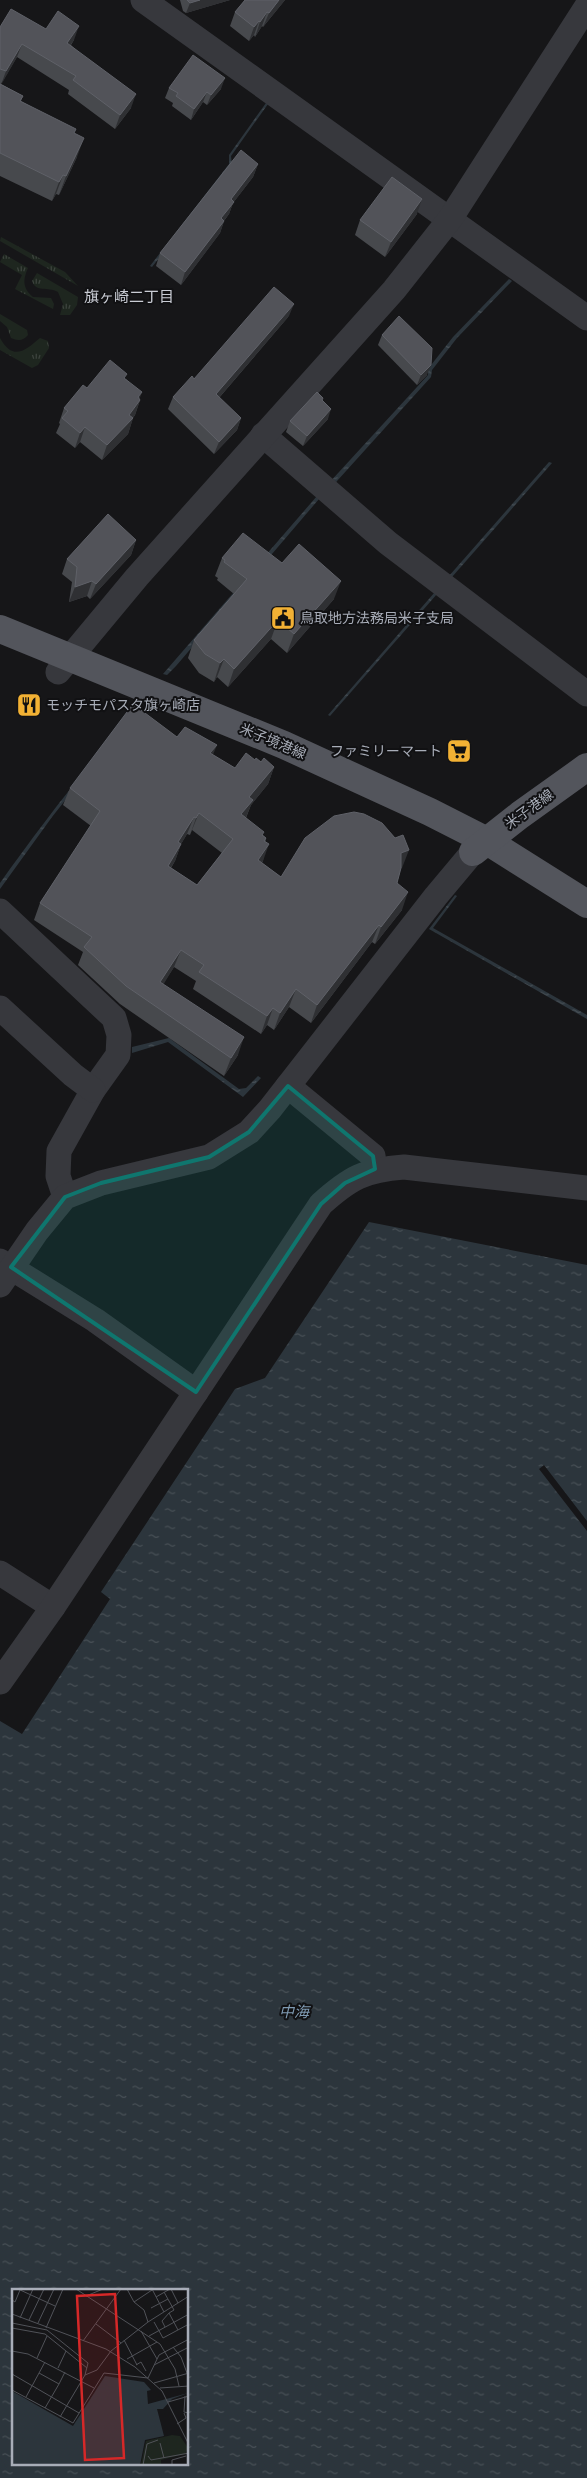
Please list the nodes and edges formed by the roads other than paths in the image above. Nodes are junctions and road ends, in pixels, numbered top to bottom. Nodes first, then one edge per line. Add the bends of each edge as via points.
1 (145, 0) edge
2 (587, 6) edge
3 (450, 219) junction
4 (587, 318) edge
5 (263, 435) junction
6 (0, 629) edge
7 (0, 648) edge
8 (64, 665) junction
9 (587, 694) edge
10 (587, 767) edge
11 (479, 847) junction
12 (587, 904) edge
13 (0, 911) edge
14 (587, 922) edge
15 (0, 1008) edge
16 (288, 1086) junction
17 (93, 1090) junction
18 (375, 1169) junction
19 (587, 1188) edge
20 (65, 1197) junction
21 (4, 1271) edge
22 (196, 1392) junction
23 (0, 1573) edge
24 (53, 1607) junction
25 (0, 1682) edge

1 - 3 street
2 - 3 street
3 - 4 street
3 - 5 street via 394,290
5 - 8 street
5 - 9 street via 388,543
6 - 8 main road, 米子境港線
7 - 8 main road, 米子境港線
8 - 11 main road, 米子境港線
10 - 11 main road, 米子港線
11 - 12 main road, 米子境港線
11 - 14 main road, 米子境港線
11 - 16 street via 436,896
13 - 17 street via 114,1018 119,1035 118,1055
15 - 17 street
16 - 18 street via 374,1156
16 - 20 street via 249,1132 209,1157 100,1183
17 - 20 street via 59,1151 58,1176
18 - 19 street via 432,1169
18 - 22 street via 345,1183 320,1204
20 - 21 street
21 - 22 street via 94,1320
22 - 24 street
23 - 24 street
24 - 25 street

